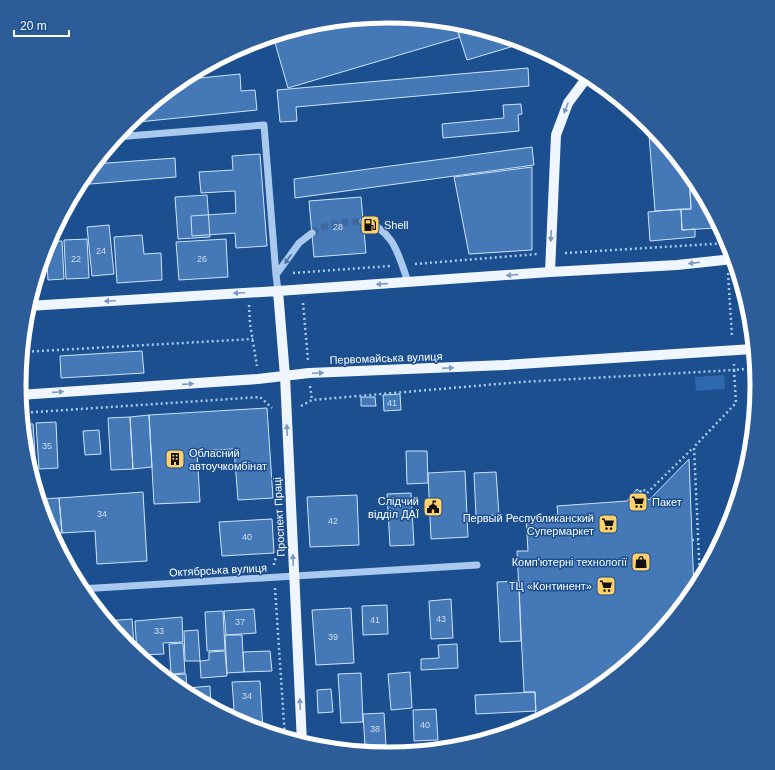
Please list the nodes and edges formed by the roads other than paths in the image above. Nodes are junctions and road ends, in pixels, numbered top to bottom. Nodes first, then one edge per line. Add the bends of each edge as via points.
1 (584, 81) edge
2 (125, 136) edge
3 (363, 221) tunnel mouth
4 (312, 233) tunnel mouth
5 (727, 260) edge
6 (550, 272) junction
7 (276, 275) junction
8 (408, 282) junction
9 (278, 291) junction
10 (34, 306) edge
11 (748, 350) edge
12 (285, 376) junction
13 (26, 395) edge
14 (477, 565) dead end
15 (294, 576) junction
16 (89, 588) edge
17 (302, 737) edge

1 -> 6 main road via 568,103 556,135
2 - 7 street via 264,125
3 - 8 street via 380,228 394,244
4 -> 7 street via 299,242
5 -> 6 main road via 677,266
6 -> 8 main road
7 - 9 street
8 -> 9 main road
9 -> 10 main road
9 - 12 main road, Проспект Праці
12 -> 11 main road, Первомайська вулиця
13 -> 12 main road, Первомайська вулиця
15 -> 12 main road, Проспект Праці
14 - 15 street, Октябрська вулиця
15 - 16 street, Октябрська вулиця
17 -> 15 main road, Проспект Праці

